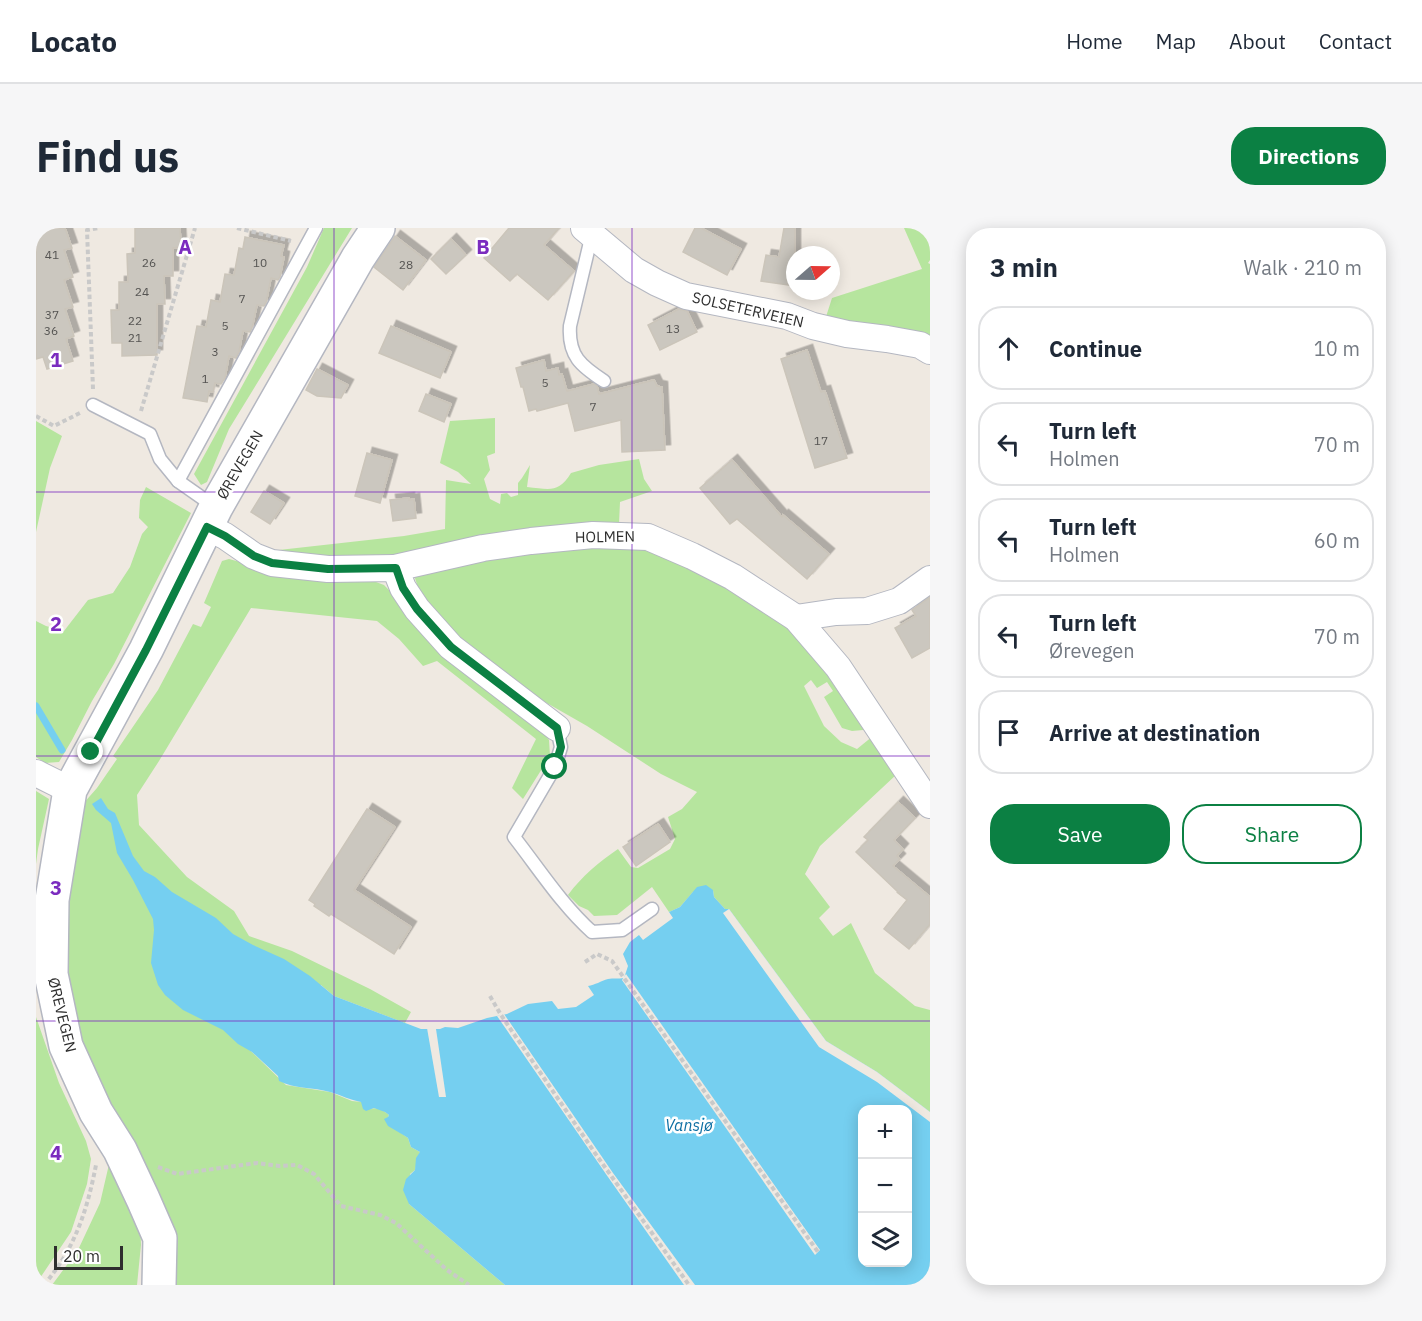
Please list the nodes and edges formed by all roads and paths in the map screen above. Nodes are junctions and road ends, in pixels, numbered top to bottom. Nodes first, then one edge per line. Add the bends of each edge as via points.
1 (99, 228) edge
2 (195, 228) edge
3 (237, 228) edge
4 (316, 228) edge
5 (378, 228) edge
6 (588, 231) edge
7 (307, 245) junction
8 (930, 351) edge
9 (604, 381) dead end
10 (93, 405) junction
11 (36, 416) edge
12 (136, 427) junction
13 (178, 481) junction
14 (211, 517) junction
15 (396, 568) junction
16 (930, 579) edge
17 (796, 618) junction
18 (557, 728) joint
19 (36, 773) edge
20 (70, 790) junction
21 (930, 805) edge
22 (652, 909) dead end
23 (585, 962) dead end
24 (490, 996) dead end
25 (120, 1150) junction
26 (157, 1167) dead end
27 (818, 1252) dead end
28 (44, 1285) edge
29 (159, 1285) edge
30 (469, 1285) edge
31 (689, 1285) edge

1 - 10 path via 87,230
2 - 12 path
3 - 7 path
4 - 7 lane
5 - 14 street, ØREVEGEN
6 - 8 street, SOLSETERVEIEN via 634,270 686,296 788,316 847,334 920,345
6 - 9 lane via 569,339 578,360
7 - 13 lane
10 - 11 path via 54,426
10 - 12 lane
12 - 13 lane via 150,434 160,459
13 - 14 lane
14 - 15 street, HOLMEN via 225,536 272,563 328,569
14 - 20 street, ØREVEGEN via 146,650
15 - 17 street, HOLMEN via 483,548 531,542 593,535 648,537 733,577
15 - 18 street via 417,609 451,647
16 - 17 street via 899,600 867,611
17 - 21 street, HOLMEN via 838,668
18 - 22 lane via 561,747 555,767 514,837 592,932 622,930
19 - 20 street
20 - 25 street, ØREVEGEN via 52,900 51,974 66,1046 96,1112
23 - 27 path via 597,954 612,962
24 - 31 path
25 - 28 path via 97,1161 80,1225 68,1251
25 - 29 street, ØREVEGEN via 160,1238
26 - 30 path via 177,1174 257,1163 297,1166 314,1174 341,1206 396,1222 447,1270

